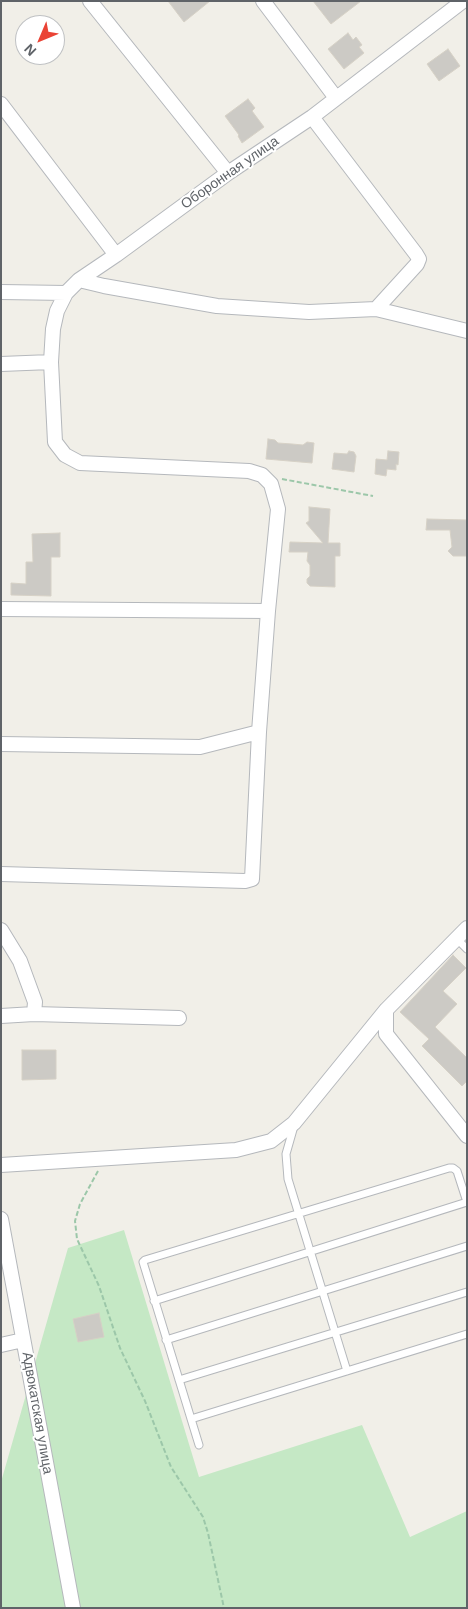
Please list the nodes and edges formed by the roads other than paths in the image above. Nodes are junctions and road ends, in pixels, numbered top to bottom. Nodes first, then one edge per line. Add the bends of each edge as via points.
1 (90, 1) edge
2 (263, 1) edge
3 (463, 1) edge
4 (336, 98) junction
5 (1, 104) edge
6 (312, 117) junction
7 (228, 173) junction
8 (116, 256) junction
9 (79, 280) junction
10 (1, 292) edge
11 (66, 293) junction
12 (376, 309) junction
13 (467, 331) edge
14 (51, 362) junction
15 (1, 364) edge
16 (1, 608) edge
17 (268, 611) junction
18 (259, 732) junction
19 (1, 744) edge
20 (1, 874) edge
21 (467, 928) edge
22 (1, 930) edge
23 (456, 938) junction
24 (467, 949) edge
25 (386, 1010) junction
26 (34, 1014) junction
27 (1, 1016) edge
28 (179, 1018) dead end
29 (294, 1123) junction
30 (467, 1136) edge
31 (1, 1165) edge
32 (467, 1202) edge
33 (298, 1213) junction
34 (1, 1219) edge
35 (467, 1246) edge
36 (310, 1252) junction
37 (322, 1291) junction
38 (467, 1292) edge
39 (154, 1301) junction
40 (335, 1332) junction
41 (467, 1334) edge
42 (24, 1340) junction
43 (166, 1340) junction
44 (1, 1345) edge
45 (347, 1371) junction
46 (179, 1380) junction
47 (191, 1419) junction
48 (199, 1445) dead end
49 (73, 1608) edge

1 - 7 street
2 - 4 street
3 - 4 street, Оборонная улица
4 - 6 street, Оборонная улица
5 - 8 street
6 - 7 street, Оборонная улица
6 - 12 street via 418,259 418,264
7 - 8 street, Оборонная улица
8 - 9 street, Оборонная улица
9 - 11 street, Оборонная улица
9 - 12 street via 217,306 309,312
10 - 11 street
11 - 14 street, Оборонная улица via 53,329
12 - 13 street
14 - 15 street
14 - 17 street, Оборонная улица via 55,442 65,455 80,462 249,471 262,475 271,484 278,509
16 - 17 street
17 - 18 street
18 - 19 street via 200,747
18 - 20 street via 252,879
21 - 23 street
22 - 26 street via 20,961 35,1002
23 - 24 lane
23 - 25 street
25 - 29 street
25 - 30 street via 386,1034
26 - 27 street
26 - 28 street
29 - 31 street via 271,1141 236,1150
29 - 33 lane via 286,1154 288,1179
32 - 33 lane via 457,1171 449,1168
32 - 36 lane
33 - 36 lane
33 - 39 lane via 146,1260 142,1265
34 - 42 street, Адвокатская улица
35 - 37 lane
36 - 37 lane
36 - 39 lane
37 - 40 lane
37 - 43 lane
38 - 40 lane
39 - 43 lane
40 - 45 lane
40 - 46 lane
41 - 45 lane
42 - 44 street
42 - 49 street, Адвокатская улица
43 - 46 lane
45 - 47 lane
46 - 47 lane
47 - 48 lane

